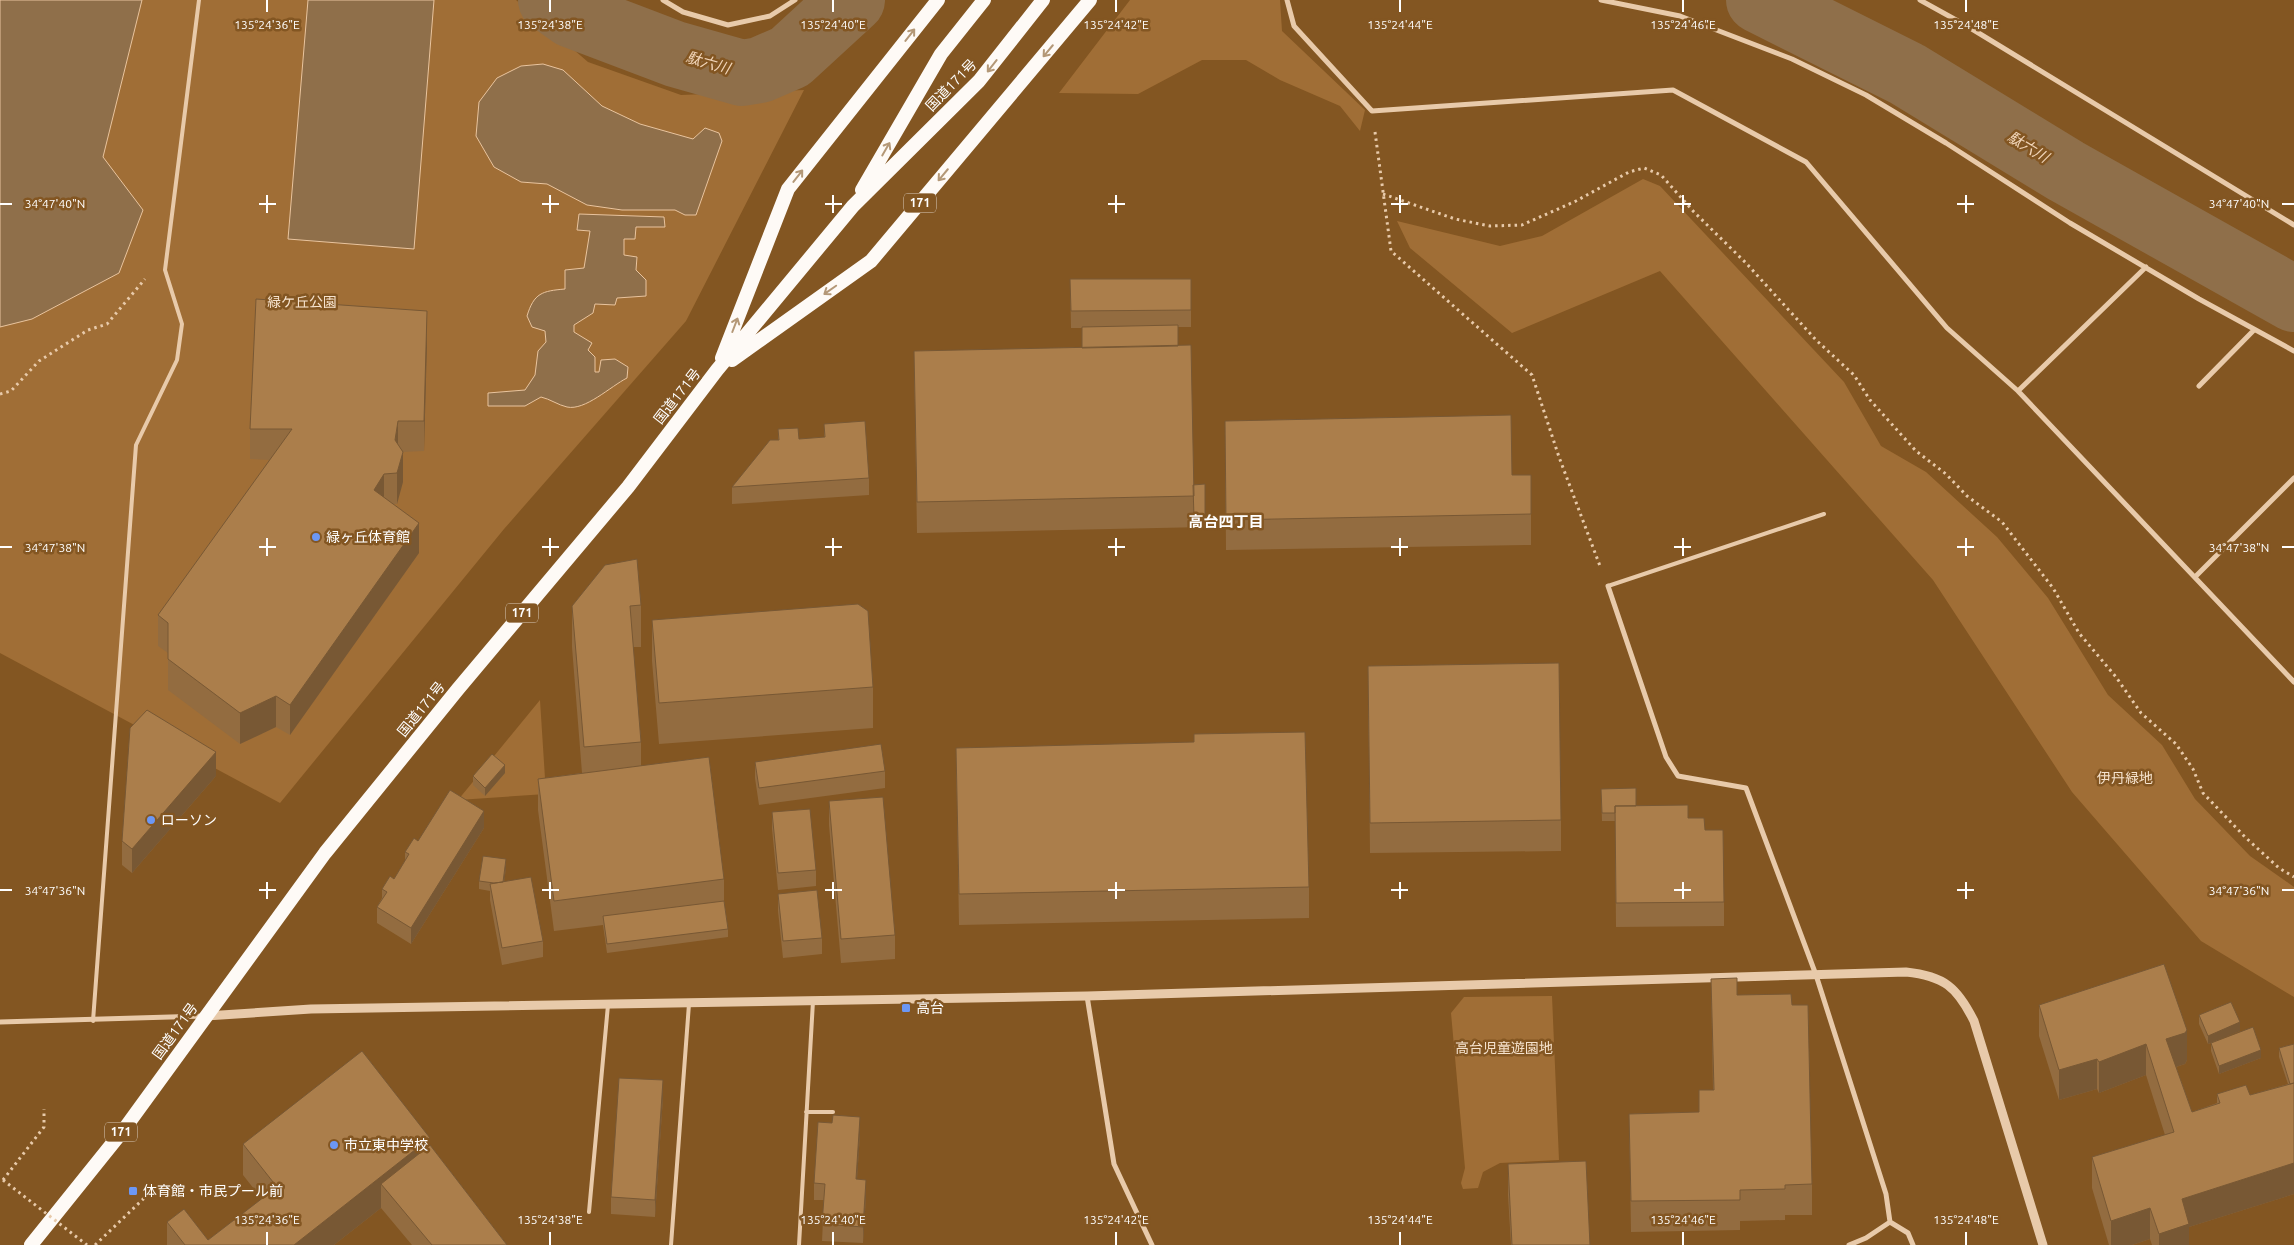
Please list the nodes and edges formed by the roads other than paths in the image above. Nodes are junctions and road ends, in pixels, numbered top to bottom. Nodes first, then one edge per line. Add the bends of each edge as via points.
1 (199, 0) edge
2 (662, 0) edge
3 (795, 0) edge
4 (938, 0) edge
5 (984, 0) edge
6 (1044, 0) edge
7 (1090, 0) edge
8 (1288, 0) edge
9 (1600, 0) edge
10 (1920, 0) edge
11 (853, 206) junction
12 (2294, 225) edge
13 (2146, 267) junction
14 (2254, 330) junction
15 (2294, 351) edge
16 (717, 370) junction
17 (2199, 386) dead end
18 (2018, 392) junction
19 (2294, 478) edge
20 (1824, 514) dead end
21 (2195, 577) junction
22 (1608, 586) joint
23 (2294, 682) edge
24 (1816, 975) junction
25 (1087, 996) junction
26 (814, 1001) junction
27 (608, 1004) junction
28 (689, 1004) junction
29 (206, 1016) junction
30 (93, 1021) junction
31 (0, 1022) edge
32 (806, 1112) junction
33 (833, 1112) dead end
34 (589, 1212) dead end
35 (1890, 1222) junction
36 (32, 1245) edge
37 (671, 1245) edge
38 (799, 1245) edge
39 (1152, 1245) edge
40 (1849, 1245) edge
41 (1912, 1245) edge
42 (2043, 1245) edge

1 - 30 lane via 165,270 182,324 177,360 136,445
2 - 3 street via 683,12 728,25 770,16
16 -> 4 highway, 171 via 788,190
11 -> 5 highway, 国道171号 / 171 via 941,54
6 -> 11 highway, 国道171号 / 171 via 979,81
7 -> 16 highway, 171 via 871,261
8 - 18 street via 1294,26 1372,111 1673,90 1806,162 1947,328
9 - 13 street via 1680,16 1792,59 1858,91
10 - 12 street
11 - 16 highway, 国道171号 / 171
13 - 14 street
13 - 18 street
14 - 15 street
14 - 17 street
16 - 29 highway, 国道171号 / 171 via 628,487 325,854
18 - 21 street
19 - 21 street
20 - 22 lane
21 - 23 street
22 - 24 street via 1666,757 1678,776 1746,788
24 - 25 street
24 - 35 street via 1886,1194
24 - 42 street via 1926,974 1954,989 1978,1031
25 - 26 street
25 - 39 street via 1114,1164
26 - 28 street
26 - 32 lane
27 - 28 street
27 - 29 street via 311,1009
27 - 34 lane
28 - 37 lane
29 - 30 street
29 - 36 highway, 国道171号 / 171 via 125,1128
30 - 31 street
32 - 33 lane
32 - 38 lane
35 - 40 street
35 - 41 street via 1908,1233

